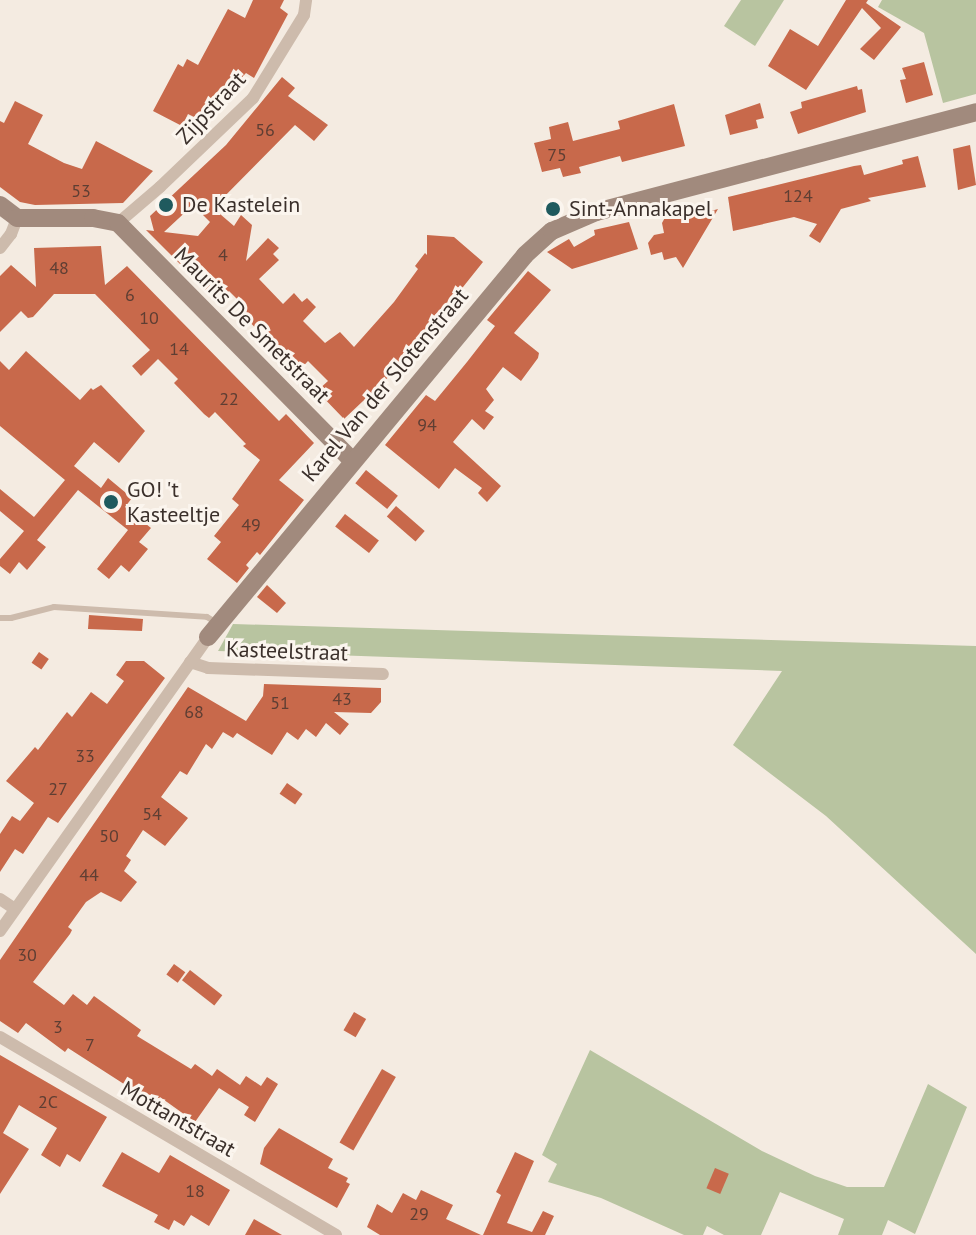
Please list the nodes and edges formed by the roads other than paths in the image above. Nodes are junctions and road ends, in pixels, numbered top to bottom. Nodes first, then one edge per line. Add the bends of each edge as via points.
1 (306, 0) edge
2 (976, 112) edge
3 (0, 205) edge
4 (17, 218) junction
5 (118, 223) junction
6 (0, 248) edge
7 (353, 461) junction
8 (0, 618) edge
9 (213, 631) junction
10 (190, 662) junction
11 (383, 674) dead end
12 (0, 899) edge
13 (15, 909) junction
14 (0, 931) edge
15 (0, 1037) edge
16 (336, 1235) edge

1 - 5 street, Zijpstraat via 304,15 253,98
2 - 7 street, Karel Van der Slotenstraat via 596,212 552,231 525,255
3 - 4 street
4 - 5 street
4 - 6 street
5 - 7 street, Maurits De Smetstraat
7 - 9 street, Karel Van der Slotenstraat
8 - 9 lane via 54,607 207,617
9 - 10 street, Karel Van der Slotenstraat
10 - 11 street, Kasteelstraat via 208,668
10 - 13 street, Karel Van der Slotenstraat
12 - 13 street
13 - 14 street, Karel Van der Slotenstraat
15 - 16 street, Mottantstraat

